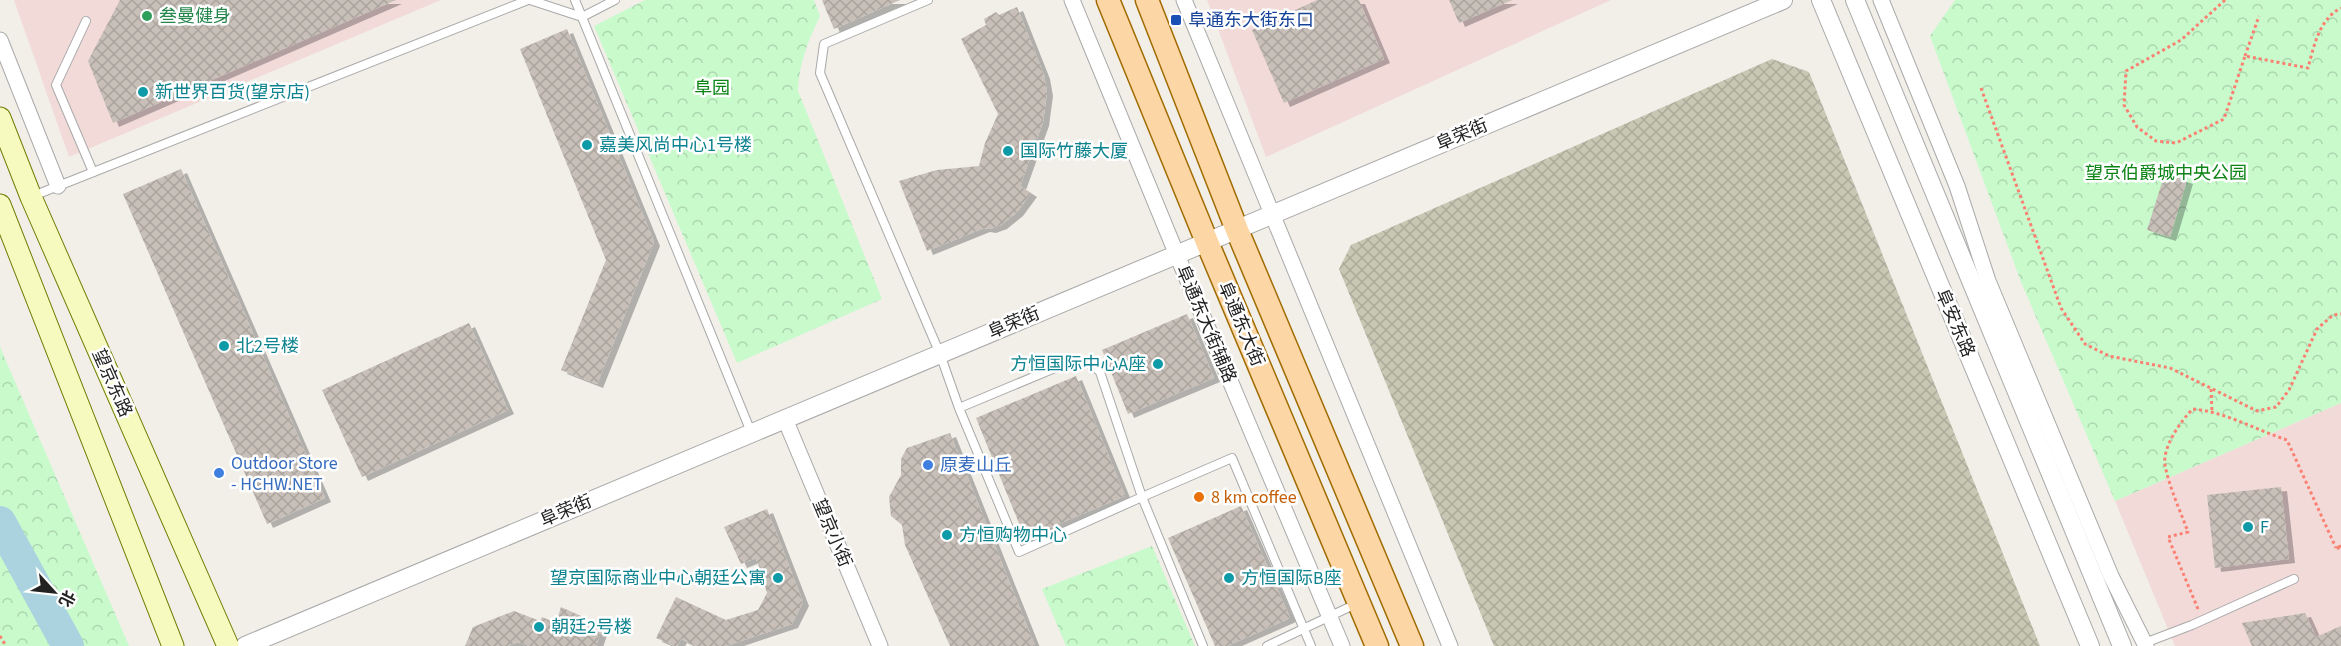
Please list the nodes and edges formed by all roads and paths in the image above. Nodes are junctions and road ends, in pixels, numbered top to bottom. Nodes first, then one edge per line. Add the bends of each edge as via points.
1 (529, 0) edge
2 (575, 0) edge
3 (615, 0) edge
4 (928, 0) edge
5 (1072, 0) edge
6 (1108, 0) edge
7 (1147, 0) edge
8 (1184, 0) edge
9 (1783, 0) edge
10 (1821, 0) edge
11 (1881, 0) edge
12 (2225, 0) edge
13 (1861, 2) edge
14 (2341, 8) edge
15 (2259, 16) dead end
16 (582, 17) junction
17 (86, 21) dead end
18 (0, 40) edge
19 (2245, 56) junction
20 (1981, 88) dead end
21 (0, 118) edge
22 (93, 172) junction
23 (58, 186) junction
24 (31, 197) junction
25 (0, 205) edge
26 (1273, 215) junction
27 (1237, 230) junction
28 (1207, 242) junction
29 (1176, 255) junction
30 (2341, 314) edge
31 (940, 354) junction
32 (2211, 389) junction
33 (959, 408) junction
34 (2212, 412) junction
35 (785, 419) junction
36 (752, 434) junction
37 (1142, 497) junction
38 (2340, 548) edge
39 (2294, 579) dead end
40 (1358, 603) junction
41 (1396, 611) junction
42 (1330, 616) junction
43 (2203, 620) junction
44 (1304, 629) junction
45 (0, 636) edge
46 (1373, 640) edge
47 (2143, 645) edge
48 (6, 646) edge
49 (173, 646) edge
50 (228, 646) edge
51 (245, 646) edge
52 (880, 646) edge
53 (1203, 646) edge
54 (1267, 646) edge
55 (1311, 646) edge
56 (1342, 646) edge
57 (1412, 646) edge
58 (1419, 646) edge
59 (1450, 646) edge
60 (2090, 646) edge
61 (2122, 646) edge

1 - 16 lane
1 - 22 lane
2 - 16 lane
3 - 16 lane
4 - 31 lane via 824,44 820,72
5 - 29 street, 阜通东大街辅路
6 - 28 main road, 阜通东大街
7 - 27 main road, 阜通东大街
8 - 26 street
9 - 26 street, 阜荣街
10 - 60 street, 阜安东路
11 - 47 street via 1957,186 1988,281
12 - 19 path via 2181,40 2126,71 2124,105 2137,126 2156,141 2176,143 2224,119
13 - 61 street, 阜安东路
14 - 19 path via 2333,12 2319,31 2308,68
15 - 19 path
16 - 36 lane
17 - 22 lane via 56,85
18 - 23 street
20 - 32 path via 2061,308 2085,344 2109,356 2170,368
21 - 24 main road, 望京东路
22 - 23 lane
23 - 24 lane
24 - 50 main road, 望京东路
25 - 49 main road, 望京东路
26 - 27 street, 阜荣街
26 - 59 street
27 - 28 street, 阜荣街
27 - 41 main road, 阜通东大街
28 - 29 street, 阜荣街
28 - 40 main road, 阜通东大街
29 - 31 street, 阜荣街
29 - 42 street, 阜通东大街辅路
30 - 32 path via 2333,315 2318,329 2289,390 2276,407 2258,411
31 - 33 lane
31 - 35 street, 阜荣街
32 - 34 path
33 - 37 lane via 1067,363 1092,363 1100,372
33 - 37 lane via 1019,552
34 - 38 path via 2287,440
34 - 43 path via 2193,409 2181,420 2164,463 2188,532 2168,537
35 - 36 street, 阜荣街
35 - 52 street, 望京小街
36 - 51 street, 阜荣街
37 - 44 lane via 1232,458
37 - 53 lane
39 - 43 lane
40 - 42 lane
40 - 46 main road, 阜通东大街
41 - 57 main road, 阜通东大街
41 - 58 main road
42 - 44 lane
42 - 56 street, 阜通东大街辅路
43 - 47 lane
44 - 54 lane
44 - 55 lane
45 - 48 path

